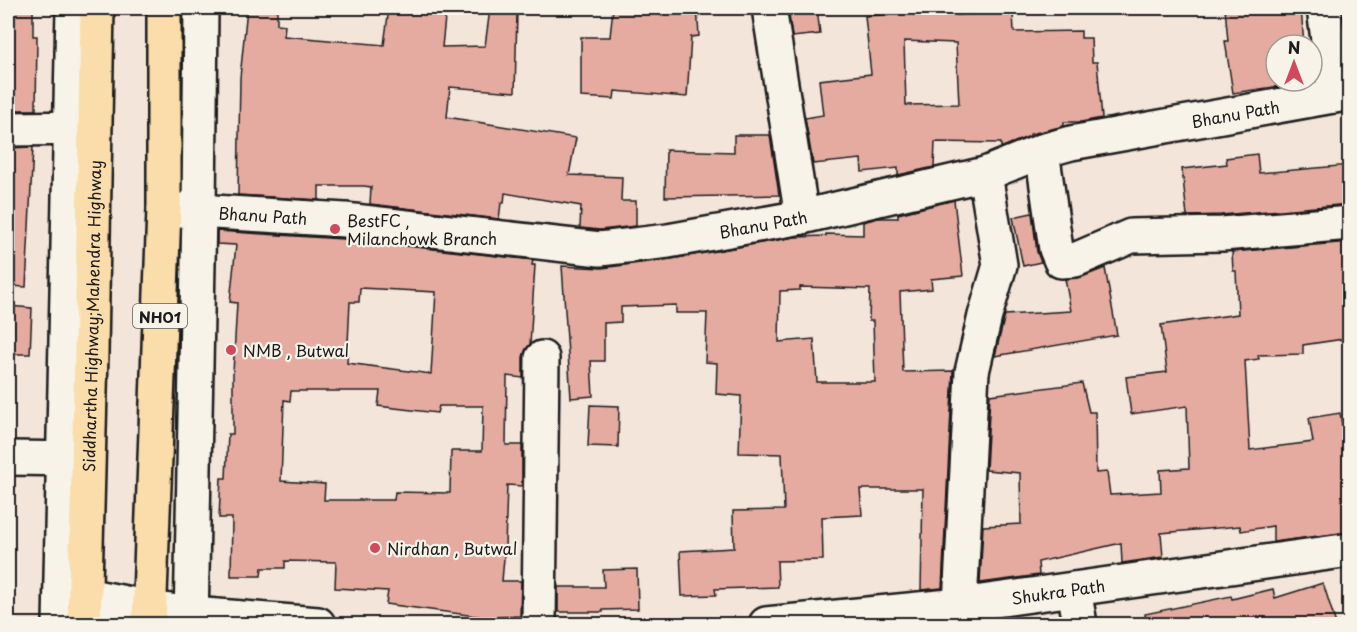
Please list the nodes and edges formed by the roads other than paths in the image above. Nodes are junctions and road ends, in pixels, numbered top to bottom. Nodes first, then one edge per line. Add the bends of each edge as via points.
1 (73, 8) edge
2 (97, 8) edge
3 (164, 8) edge
4 (201, 8) edge
5 (769, 8) edge
6 (1324, 8) edge
7 (1342, 94) edge
8 (82, 128) junction
9 (8, 129) edge
10 (1041, 151) junction
11 (985, 174) junction
12 (164, 209) junction
13 (199, 211) junction
14 (802, 217) junction
15 (1350, 223) edge
16 (542, 358) dead end
17 (8, 458) edge
18 (76, 459) junction
19 (1350, 550) edge
20 (1074, 589) junction
21 (960, 605) junction
22 (84, 610) edge
23 (150, 616) edge
24 (192, 619) edge
25 (60, 624) edge
26 (318, 624) edge
27 (539, 624) edge
28 (766, 624) edge
29 (1080, 624) edge

1 - 8 street
2 - 8 highway, Siddhartha Highway;Mahendra Highway
3 - 12 highway, NH01
4 - 13 street
5 - 14 street
6 - 7 street
7 - 10 street, Bhanu Path
8 - 9 street
8 - 18 highway, Siddhartha Highway;Mahendra Highway
10 - 11 street, Bhanu Path
10 - 15 street via 1061,261 1075,260 1131,236 1222,234
11 - 14 street, Bhanu Path
11 - 21 street via 1000,265 972,372
12 - 13 street, Bhanu Path
12 - 23 highway, NH01
13 - 14 street, Bhanu Path via 345,220 600,249
13 - 24 street
16 - 27 street
17 - 18 street
18 - 22 highway, Siddhartha Highway;Mahendra Highway
18 - 25 street
19 - 20 street, Shukra Path
20 - 21 street, Shukra Path
20 - 29 street
21 - 28 street, Shukra Path
22 - 23 street
23 - 24 street
24 - 26 street

